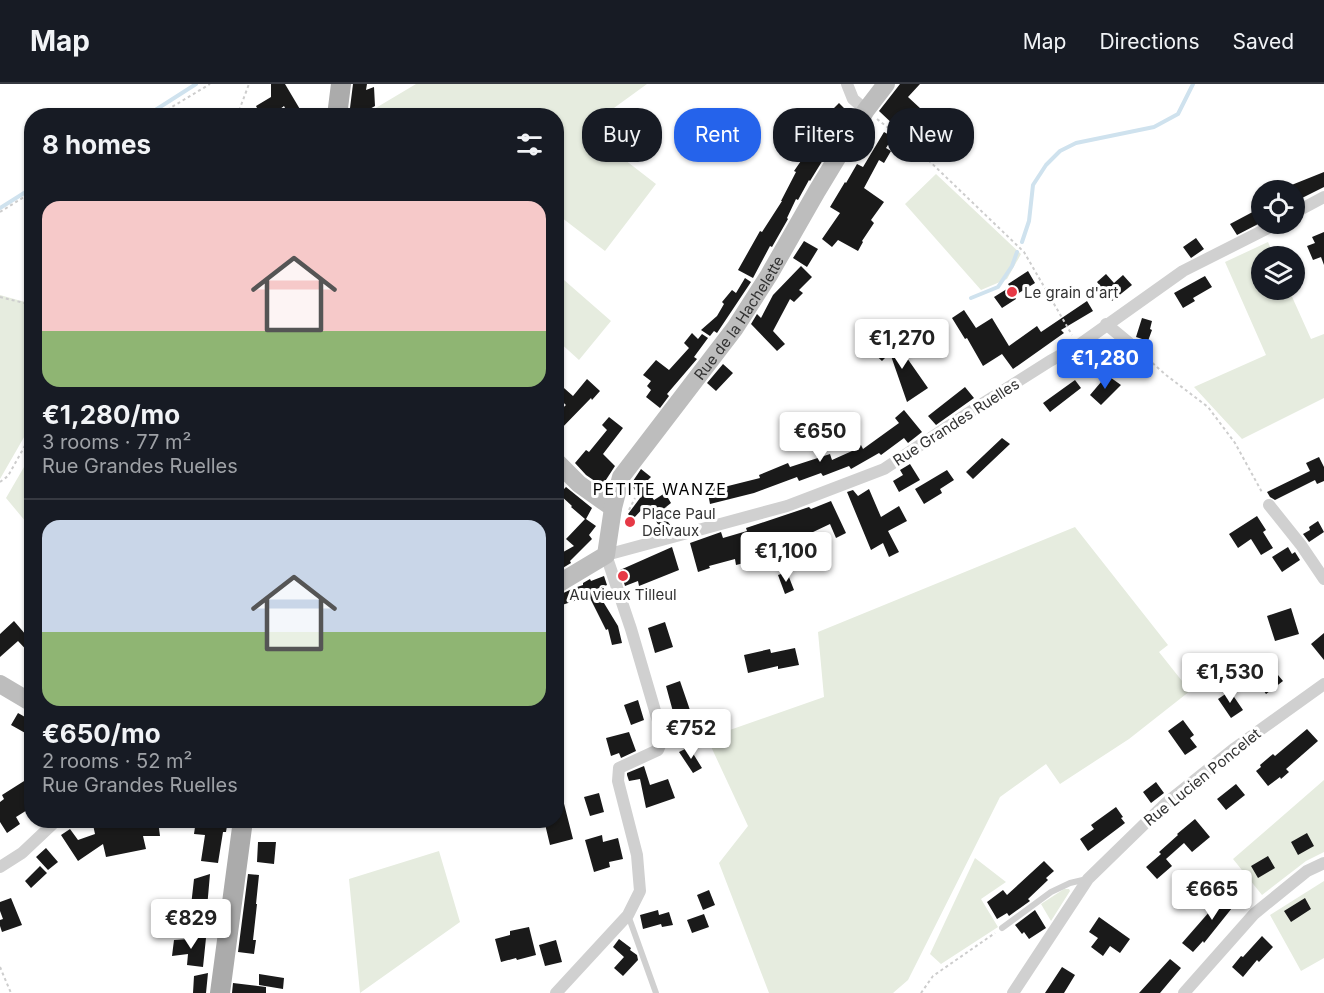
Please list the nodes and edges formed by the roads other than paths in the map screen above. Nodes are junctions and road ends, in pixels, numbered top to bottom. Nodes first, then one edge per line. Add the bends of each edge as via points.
1 (341, 84) edge
2 (847, 84) edge
3 (886, 84) edge
4 (338, 108) edge
5 (864, 108) edge
6 (868, 108) edge
7 (834, 162) edge
8 (1324, 197) edge
9 (1305, 207) edge
10 (1256, 234) edge
11 (1106, 324) junction
12 (1129, 343) road end
13 (564, 469) edge
14 (1269, 505) road end
15 (621, 509) junction
16 (606, 555) junction
17 (1324, 579) edge
18 (564, 580) edge
19 (0, 684) edge
20 (1324, 684) edge
21 (24, 698) edge
22 (49, 828) edge
23 (242, 828) edge
24 (1324, 862) edge
25 (0, 867) edge
26 (1088, 879) junction
27 (628, 915) junction
28 (1002, 928) road end
29 (220, 993) edge
30 (556, 993) edge
31 (656, 993) edge
32 (1013, 993) edge
33 (1184, 993) edge

1 - 4 main road
2 - 5 street via 853,99
3 - 6 street, Rue de la Hachelette
7 - 15 street, Rue de la Hachelette via 735,328 621,477
8 - 9 street
10 - 11 street, Rue Grandes Ruelles via 1183,271
11 - 12 street
11 - 16 street, Rue Grandes Ruelles via 885,469 787,506
13 - 15 street via 579,484
14 - 17 street
15 - 16 street, Rue de la Hachelette
16 - 18 street
16 - 27 street via 663,738 658,750 619,768 618,781 637,855 640,891
19 - 21 street
20 - 26 street, Rue Lucien Poncelet via 1165,804
22 - 25 street
23 - 29 main road
24 - 33 street via 1254,914
26 - 28 lane, Rue Lucien Poncelet via 1051,892
26 - 32 street, Rue Lucien Poncelet
27 - 30 street
27 - 31 lane

